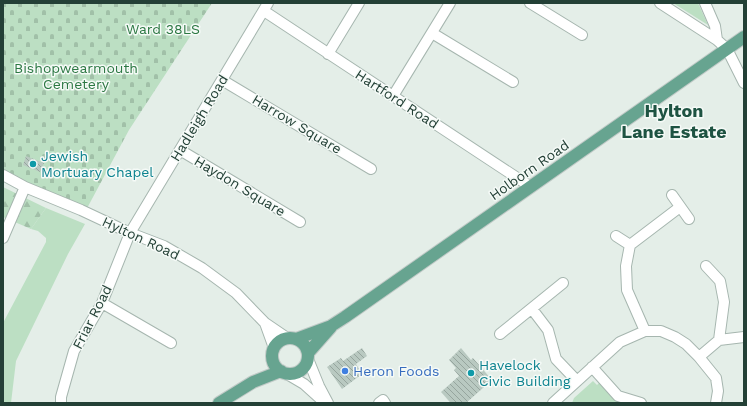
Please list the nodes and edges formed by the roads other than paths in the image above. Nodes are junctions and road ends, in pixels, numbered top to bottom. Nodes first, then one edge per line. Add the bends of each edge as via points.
1 (359, 3) edge
2 (450, 3) edge
3 (530, 3) edge
4 (660, 3) edge
5 (705, 3) edge
6 (266, 7) edge
7 (432, 33) junction
8 (582, 35) dead end
9 (744, 38) edge
10 (717, 40) junction
11 (727, 49) junction
12 (328, 54) junction
13 (222, 80) junction
14 (513, 82) dead end
15 (744, 83) edge
16 (393, 96) junction
17 (180, 150) junction
18 (371, 169) dead end
19 (3, 176) edge
20 (25, 187) junction
21 (531, 187) junction
22 (672, 194) dead end
23 (680, 207) junction
24 (689, 219) dead end
25 (300, 222) dead end
26 (130, 233) junction
27 (616, 236) dead end
28 (3, 238) edge
29 (630, 245) junction
30 (706, 266) dead end
31 (563, 283) dead end
32 (102, 303) junction
33 (532, 309) junction
34 (265, 323) junction
35 (331, 326) junction
36 (645, 331) junction
37 (500, 334) dead end
38 (744, 337) edge
39 (291, 338) junction
40 (719, 340) junction
41 (171, 343) dead end
42 (273, 353) junction
43 (308, 356) junction
44 (699, 358) junction
45 (592, 367) junction
46 (284, 372) junction
47 (253, 382) junction
48 (577, 382) junction
49 (61, 403) edge
50 (219, 403) edge
51 (325, 403) edge
52 (328, 403) edge
53 (379, 403) edge
54 (385, 403) edge
55 (553, 403) edge
56 (641, 403) edge
57 (716, 403) edge

1 - 12 street
2 - 7 street
3 - 8 street
4 - 10 street
5 - 10 street via 715,26
6 - 12 street, Hartford Road
6 - 13 street, Hadleigh Road
7 - 14 street
7 - 16 street
9 - 11 main road, Holborn Road
10 - 11 street
11 - 15 street
11 - 21 main road, Holborn Road
12 - 16 street, Hartford Road
13 - 17 street, Hadleigh Road
13 - 18 street, Harrow Square
16 - 21 street, Hartford Road
17 - 25 street, Haydon Square
17 - 26 street, Hadleigh Road
19 - 20 street, Hylton Road
20 - 26 street, Hylton Road
20 - 28 street
21 - 35 main road, Holborn Road
22 - 23 street
23 - 24 street
23 - 29 street
26 - 32 street, Friar Road
26 - 34 street, Hylton Road via 164,246 202,268 236,293
27 - 29 street
29 - 36 street via 626,266 627,290
30 - 40 street via 720,281 724,302
31 - 33 street
32 - 41 street
32 - 49 street, Friar Road via 74,351
33 - 37 street
33 - 48 street via 548,330 556,359
34 - 39 street, Hylton Road
34 - 42 street, Hylton Road
35 - 39 main road, Holborn Road
35 - 43 main road, Holborn Road
36 - 44 street via 661,331 675,337
36 - 45 street via 620,342
38 - 40 street
39 - 42 main road via 281,340
39 - 43 main road via 302,342
40 - 44 street
42 - 46 main road via 275,365
42 - 47 main road
43 - 46 main road via 306,365 301,370 294,373
43 - 52 street
44 - 57 street via 716,378
45 - 48 street
45 - 56 street via 618,396
46 - 47 main road
46 - 51 street via 304,384
47 - 50 main road
48 - 55 street
53 - 54 street via 383,400

